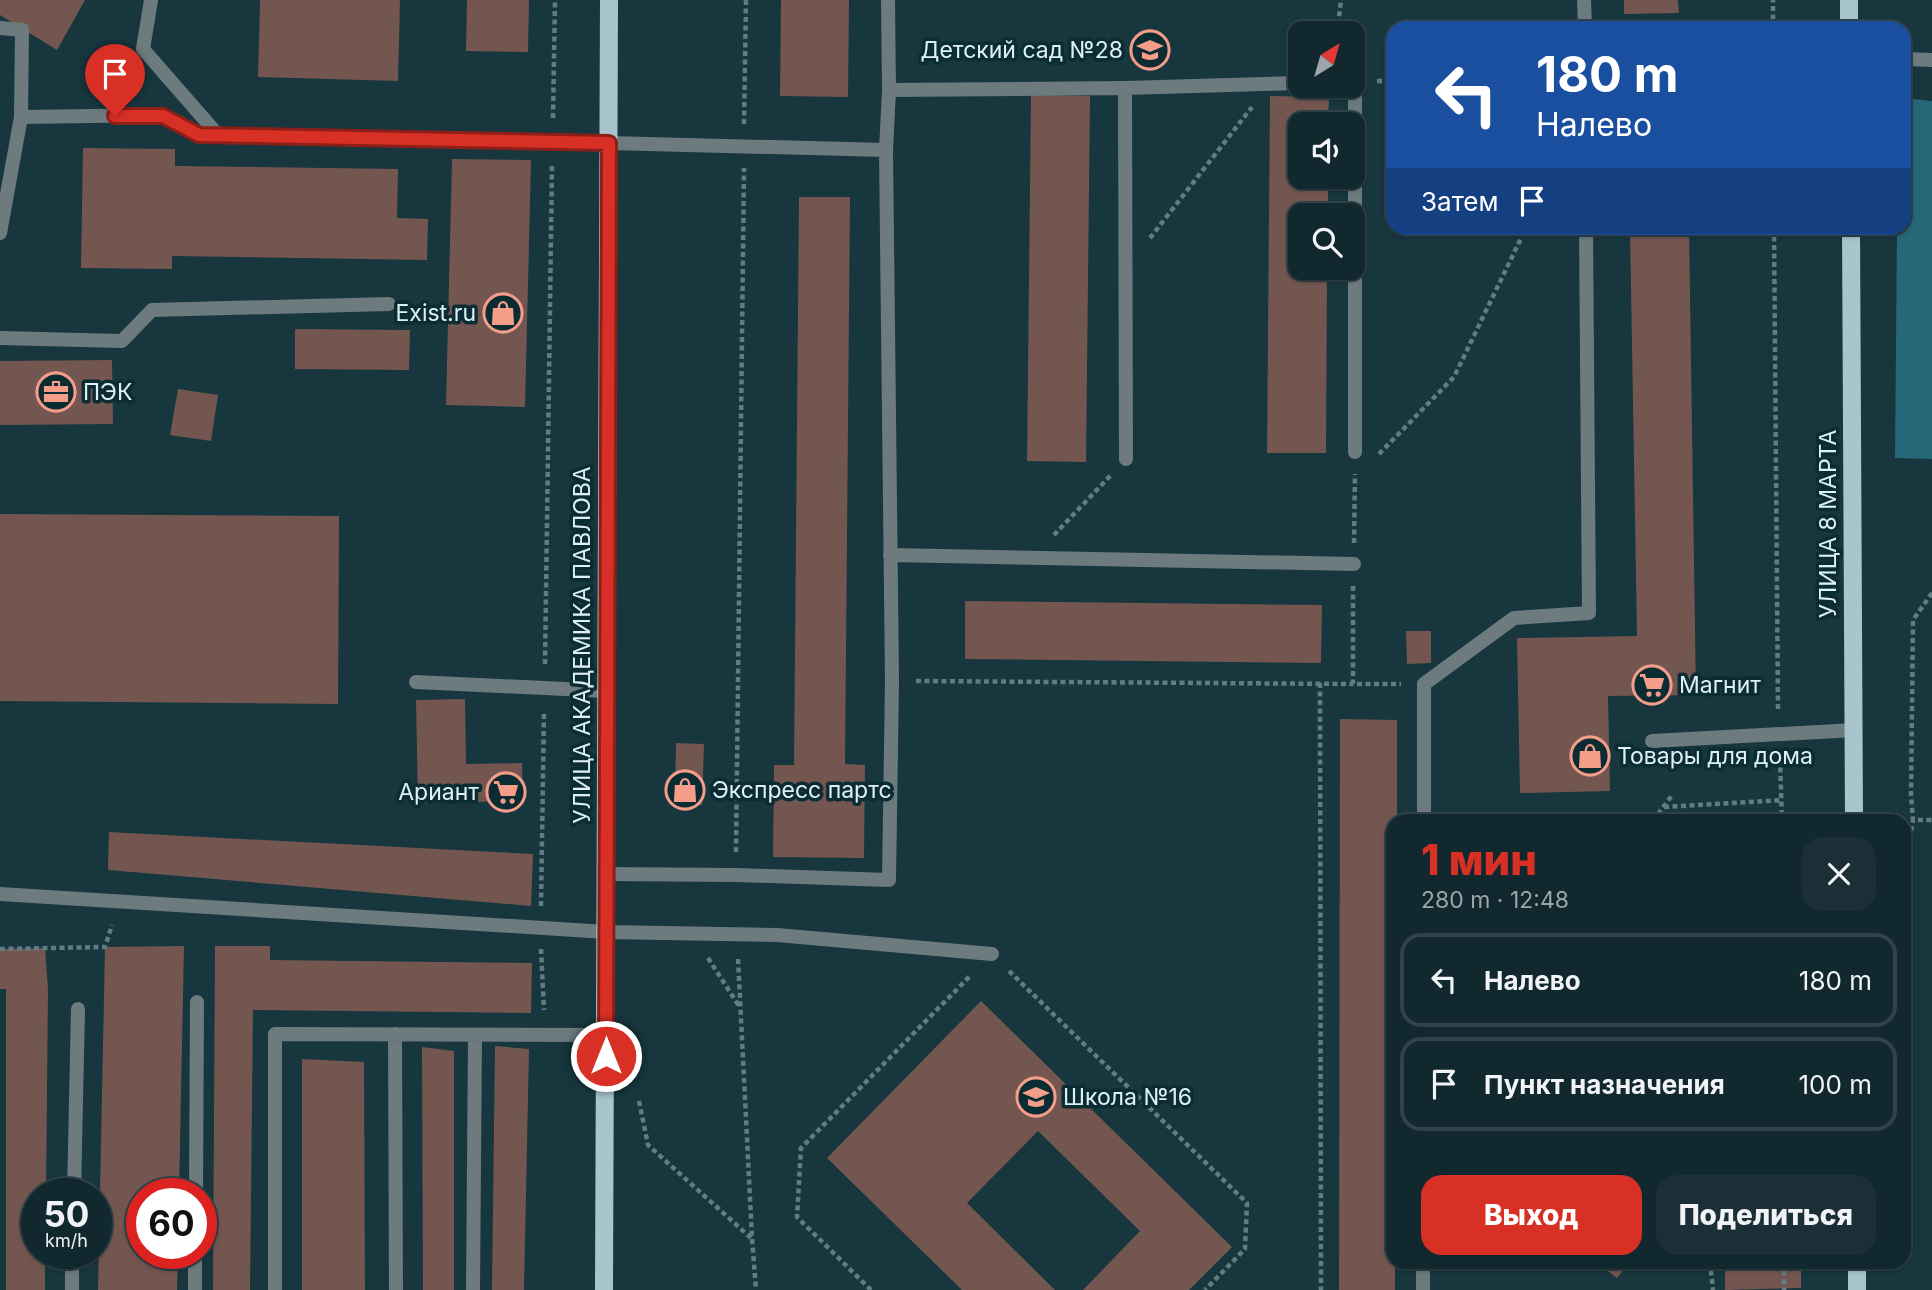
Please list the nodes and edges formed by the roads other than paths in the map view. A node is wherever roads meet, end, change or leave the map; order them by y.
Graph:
1 (151, 0) edge
2 (609, 0) edge
3 (888, 0) edge
4 (1584, 0) edge
5 (1849, 0) edge
6 (1585, 21) edge
7 (1849, 21) edge
8 (0, 28) edge
9 (1911, 59) edge
10 (1932, 60) edge
11 (1288, 83) edge
12 (1125, 89) junction
13 (889, 90) junction
14 (1355, 98) edge
15 (21, 117) junction
16 (218, 135) junction
17 (609, 143) junction
18 (886, 150) junction
19 (0, 233) edge
20 (1586, 235) edge
21 (1850, 235) edge
22 (389, 303) dead end
23 (0, 338) edge
24 (1355, 452) road end
25 (1126, 459) road end
26 (890, 555) junction
27 (1354, 564) road end
28 (416, 682) dead end
29 (607, 691) junction
30 (1855, 730) junction
31 (1652, 741) dead end
32 (1424, 814) edge
33 (1854, 814) edge
34 (606, 874) junction
35 (0, 894) edge
36 (606, 932) junction
37 (992, 954) road end
38 (197, 1002) dead end
39 (78, 1009) dead end
40 (395, 1034) junction
41 (475, 1034) junction
42 (606, 1035) junction
43 (74, 1178) edge
44 (196, 1178) edge
45 (72, 1269) edge
46 (195, 1269) edge
47 (1423, 1269) edge
48 (1857, 1269) edge
49 (72, 1290) edge
50 (195, 1290) edge
51 (275, 1290) edge
52 (396, 1290) edge
53 (473, 1290) edge
54 (604, 1290) edge
55 (1423, 1290) edge
56 (1857, 1290) edge

1 - 16 lane
2 - 17 main road, УЛИЦА АКАДЕМИКА ПАВЛОВА
3 - 13 lane
4 - 6 lane
5 - 7 main road
8 - 15 lane
9 - 10 lane
11 - 12 lane
12 - 13 lane
12 - 25 lane
13 - 18 lane
14 - 24 lane
15 - 16 lane
15 - 19 lane
16 - 17 lane
17 - 18 lane
17 - 29 main road, УЛИЦА АКАДЕМИКА ПАВЛОВА
18 - 26 lane
20 - 32 lane
21 - 30 main road, УЛИЦА 8 МАРТА
22 - 23 lane
26 - 27 lane
26 - 34 lane
28 - 29 lane
29 - 34 main road, УЛИЦА АКАДЕМИКА ПАВЛОВА
30 - 31 lane
30 - 33 main road, УЛИЦА 8 МАРТА
34 - 36 main road, УЛИЦА АКАДЕМИКА ПАВЛОВА
35 - 36 lane
36 - 37 lane
36 - 42 main road, УЛИЦА АКАДЕМИКА ПАВЛОВА
38 - 44 lane
39 - 43 lane
40 - 41 lane
40 - 51 lane
40 - 52 lane
41 - 42 lane
41 - 53 lane
42 - 54 main road, УЛИЦА АКАДЕМИКА ПАВЛОВА
45 - 49 lane
46 - 50 lane
47 - 55 lane
48 - 56 main road

